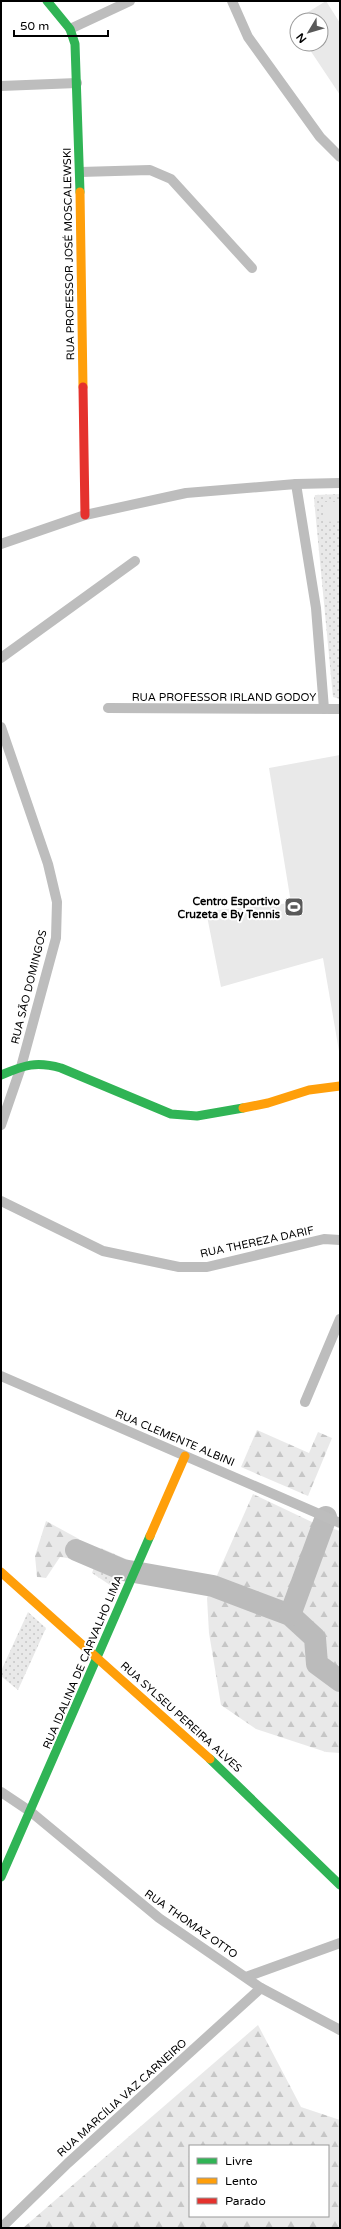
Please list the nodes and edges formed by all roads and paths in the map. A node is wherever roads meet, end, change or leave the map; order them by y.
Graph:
1 (47, 1) edge
2 (130, 1) edge
3 (232, 1) edge
4 (70, 29) junction
5 (78, 83) junction
6 (1, 86) edge
7 (340, 157) edge
8 (80, 172) junction
9 (252, 268) dead end
10 (340, 483) edge
11 (296, 484) junction
12 (85, 515) junction
13 (1, 544) edge
14 (135, 561) dead end
15 (1, 658) edge
16 (108, 708) dead end
17 (324, 709) junction
18 (340, 710) edge
19 (1, 727) edge
20 (21, 1068) junction
21 (1, 1075) edge
22 (340, 1086) edge
23 (3, 1110) edge
24 (1, 1125) edge
25 (1, 1201) edge
26 (340, 1240) edge
27 (340, 1318) edge
28 (1, 1376) edge
29 (305, 1402) dead end
30 (185, 1456) junction
31 (340, 1523) edge
32 (1, 1572) edge
33 (98, 1657) junction
34 (1, 1792) edge
35 (31, 1812) junction
36 (1, 1878) edge
37 (340, 1885) edge
38 (340, 1943) edge
39 (246, 1977) junction
40 (261, 1988) junction
41 (340, 2030) edge
42 (1, 2228) edge

1 - 4 street, RUA PROFESSOR JOSÉ MOSCALEWSKI
2 - 4 street
3 - 7 street
4 - 5 street, RUA PROFESSOR JOSÉ MOSCALEWSKI
5 - 6 street
5 - 8 street, RUA PROFESSOR JOSÉ MOSCALEWSKI
8 - 9 street
8 - 12 street, RUA PROFESSOR JOSÉ MOSCALEWSKI
10 - 11 street
11 - 12 street
11 - 17 street
12 - 13 street
14 - 15 street
16 - 17 street, RUA PROFESSOR IRLAND GODOY
17 - 18 street, RUA PROFESSOR IRLAND GODOY
19 - 20 street, RUA SÃO DOMINGOS
20 - 21 street
20 - 22 street
20 - 23 street, RUA SÃO DOMINGOS
23 - 24 street, RUA SÃO DOMINGOS
25 - 26 street, RUA THEREZA DARIF
27 - 29 street
28 - 30 street, RUA CLEMENTE ALBINI
30 - 31 street, RUA CLEMENTE ALBINI
30 - 33 street, RUA IDALINA DE CARVALHO LIMA
32 - 33 street, RUA SYLSEU PEREIRA ALVES
33 - 35 street, RUA IDALINA DE CARVALHO LIMA
33 - 37 street, RUA SYLSEU PEREIRA ALVES
34 - 35 street, RUA THOMAZ OTTO
35 - 36 street, RUA IDALINA DE CARVALHO LIMA
35 - 39 street, RUA THOMAZ OTTO
38 - 39 street
39 - 40 street, RUA THOMAZ OTTO
40 - 41 street, RUA THOMAZ OTTO
40 - 42 street, RUA MARCÍLIA VAZ CARNEIRO

